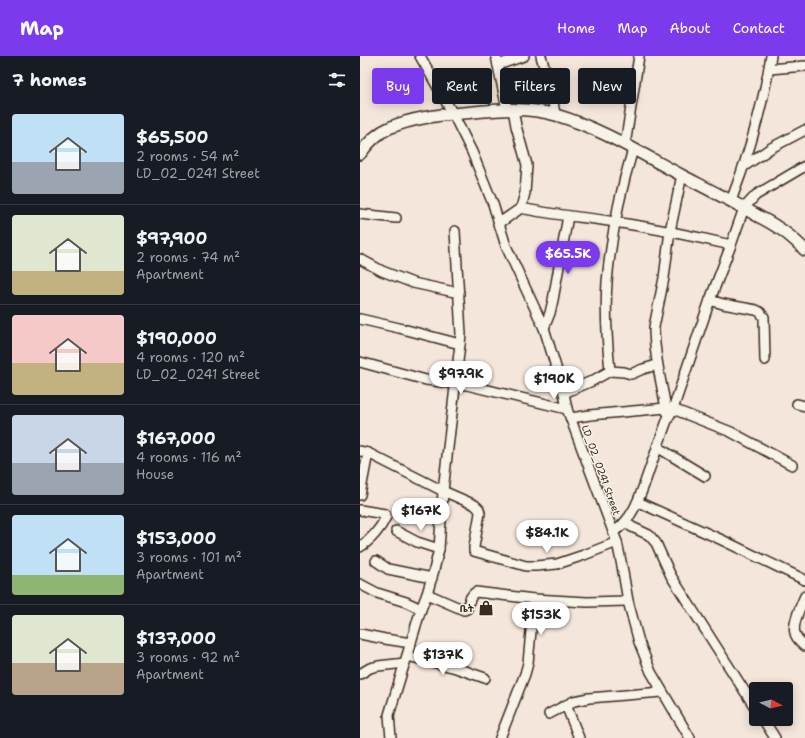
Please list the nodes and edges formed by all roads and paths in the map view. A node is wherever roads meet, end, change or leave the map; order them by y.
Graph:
1 (420, 56) edge
2 (524, 56) edge
3 (541, 56) edge
4 (639, 56) edge
5 (771, 56) edge
6 (497, 60) edge
7 (805, 66) edge
8 (769, 69) junction
9 (510, 109) junction
10 (453, 114) junction
11 (555, 115) junction
12 (805, 130) edge
13 (629, 147) junction
14 (360, 154) edge
15 (805, 166) edge
16 (743, 168) junction
17 (682, 175) junction
18 (731, 201) junction
19 (521, 208) junction
20 (744, 208) junction
21 (360, 214) edge
22 (568, 216) junction
23 (396, 218) dead end
24 (615, 222) junction
25 (498, 224) junction
26 (455, 231) dead end
27 (670, 231) junction
28 (731, 245) junction
29 (804, 248) edge
30 (360, 259) edge
31 (459, 293) junction
32 (710, 300) junction
33 (360, 319) edge
34 (544, 328) junction
35 (460, 344) junction
36 (765, 360) dead end
37 (360, 362) edge
38 (658, 365) junction
39 (610, 371) junction
40 (455, 384) junction
41 (564, 393) junction
42 (670, 408) junction
43 (567, 409) junction
44 (571, 418) junction
45 (658, 447) junction
46 (364, 452) edge
47 (792, 465) dead end
48 (705, 476) dead end
49 (443, 491) junction
50 (360, 495) edge
51 (638, 502) junction
52 (360, 510) edge
53 (625, 522) junction
54 (396, 531) dead end
55 (613, 532) junction
56 (617, 542) junction
57 (360, 547) edge
58 (439, 549) junction
59 (376, 561) dead end
60 (432, 578) junction
61 (805, 580) edge
62 (360, 584) edge
63 (427, 594) junction
64 (805, 596) edge
65 (534, 599) junction
66 (628, 601) junction
67 (422, 609) junction
68 (360, 634) edge
69 (411, 643) junction
70 (805, 646) edge
71 (406, 659) junction
72 (360, 674) edge
73 (485, 678) dead end
74 (662, 692) junction
75 (749, 698) edge
76 (566, 705) junction
77 (549, 714) dead end
78 (767, 726) edge
79 (391, 738) edge
80 (500, 738) edge
81 (579, 738) edge
82 (690, 738) edge
83 (775, 738) edge

1 - 10 street, LD_02_0241 Street
2 - 6 street
3 - 11 street
4 - 13 street
5 - 8 street
6 - 9 street
7 - 8 street
8 - 16 street
9 - 10 main road
9 - 11 main road
9 - 19 street
10 - 14 main road
10 - 25 street, LD_02_0241 Street
11 - 13 main road
12 - 16 street
13 - 17 main road
13 - 24 street
15 - 20 street
16 - 18 street
17 - 18 main road
17 - 27 street
18 - 20 main road
19 - 22 street
19 - 25 street
20 - 28 street
20 - 29 main road
21 - 23 street
22 - 24 street
22 - 34 street
24 - 27 street
24 - 39 street
25 - 34 street, LD_02_0241 Street
26 - 31 street
27 - 28 street
27 - 38 street
28 - 32 street
30 - 31 street
31 - 35 street
32 - 36 street
32 - 42 street
33 - 35 street
34 - 41 street, LD_02_0241 Street
35 - 40 street
37 - 40 street
38 - 39 street
38 - 42 street
39 - 41 street
40 - 43 street
40 - 49 street
41 - 43 street, LD_02_0241 Street
42 - 44 street
42 - 45 street
42 - 47 street
43 - 44 street, LD_02_0241 Street
44 - 55 street, LD_02_0241 Street
45 - 48 street
45 - 51 street
46 - 49 street
46 - 50 street
49 - 56 street
49 - 58 street
51 - 53 street
51 - 61 street
52 - 57 street
53 - 55 street
53 - 75 street
54 - 58 street
55 - 56 street, LD_02_0241 Street
56 - 66 street, LD_02_0241 Street
58 - 60 street
59 - 60 street
60 - 63 street
62 - 67 street
63 - 65 street
63 - 67 street
64 - 70 street
65 - 66 street
65 - 80 street
66 - 74 street, LD_02_0241 Street
67 - 69 street
68 - 69 street
69 - 71 street
71 - 72 street
71 - 73 street
71 - 79 street
74 - 76 street
74 - 82 street, LD_02_0241 Street
76 - 77 street
76 - 81 street
78 - 83 street

